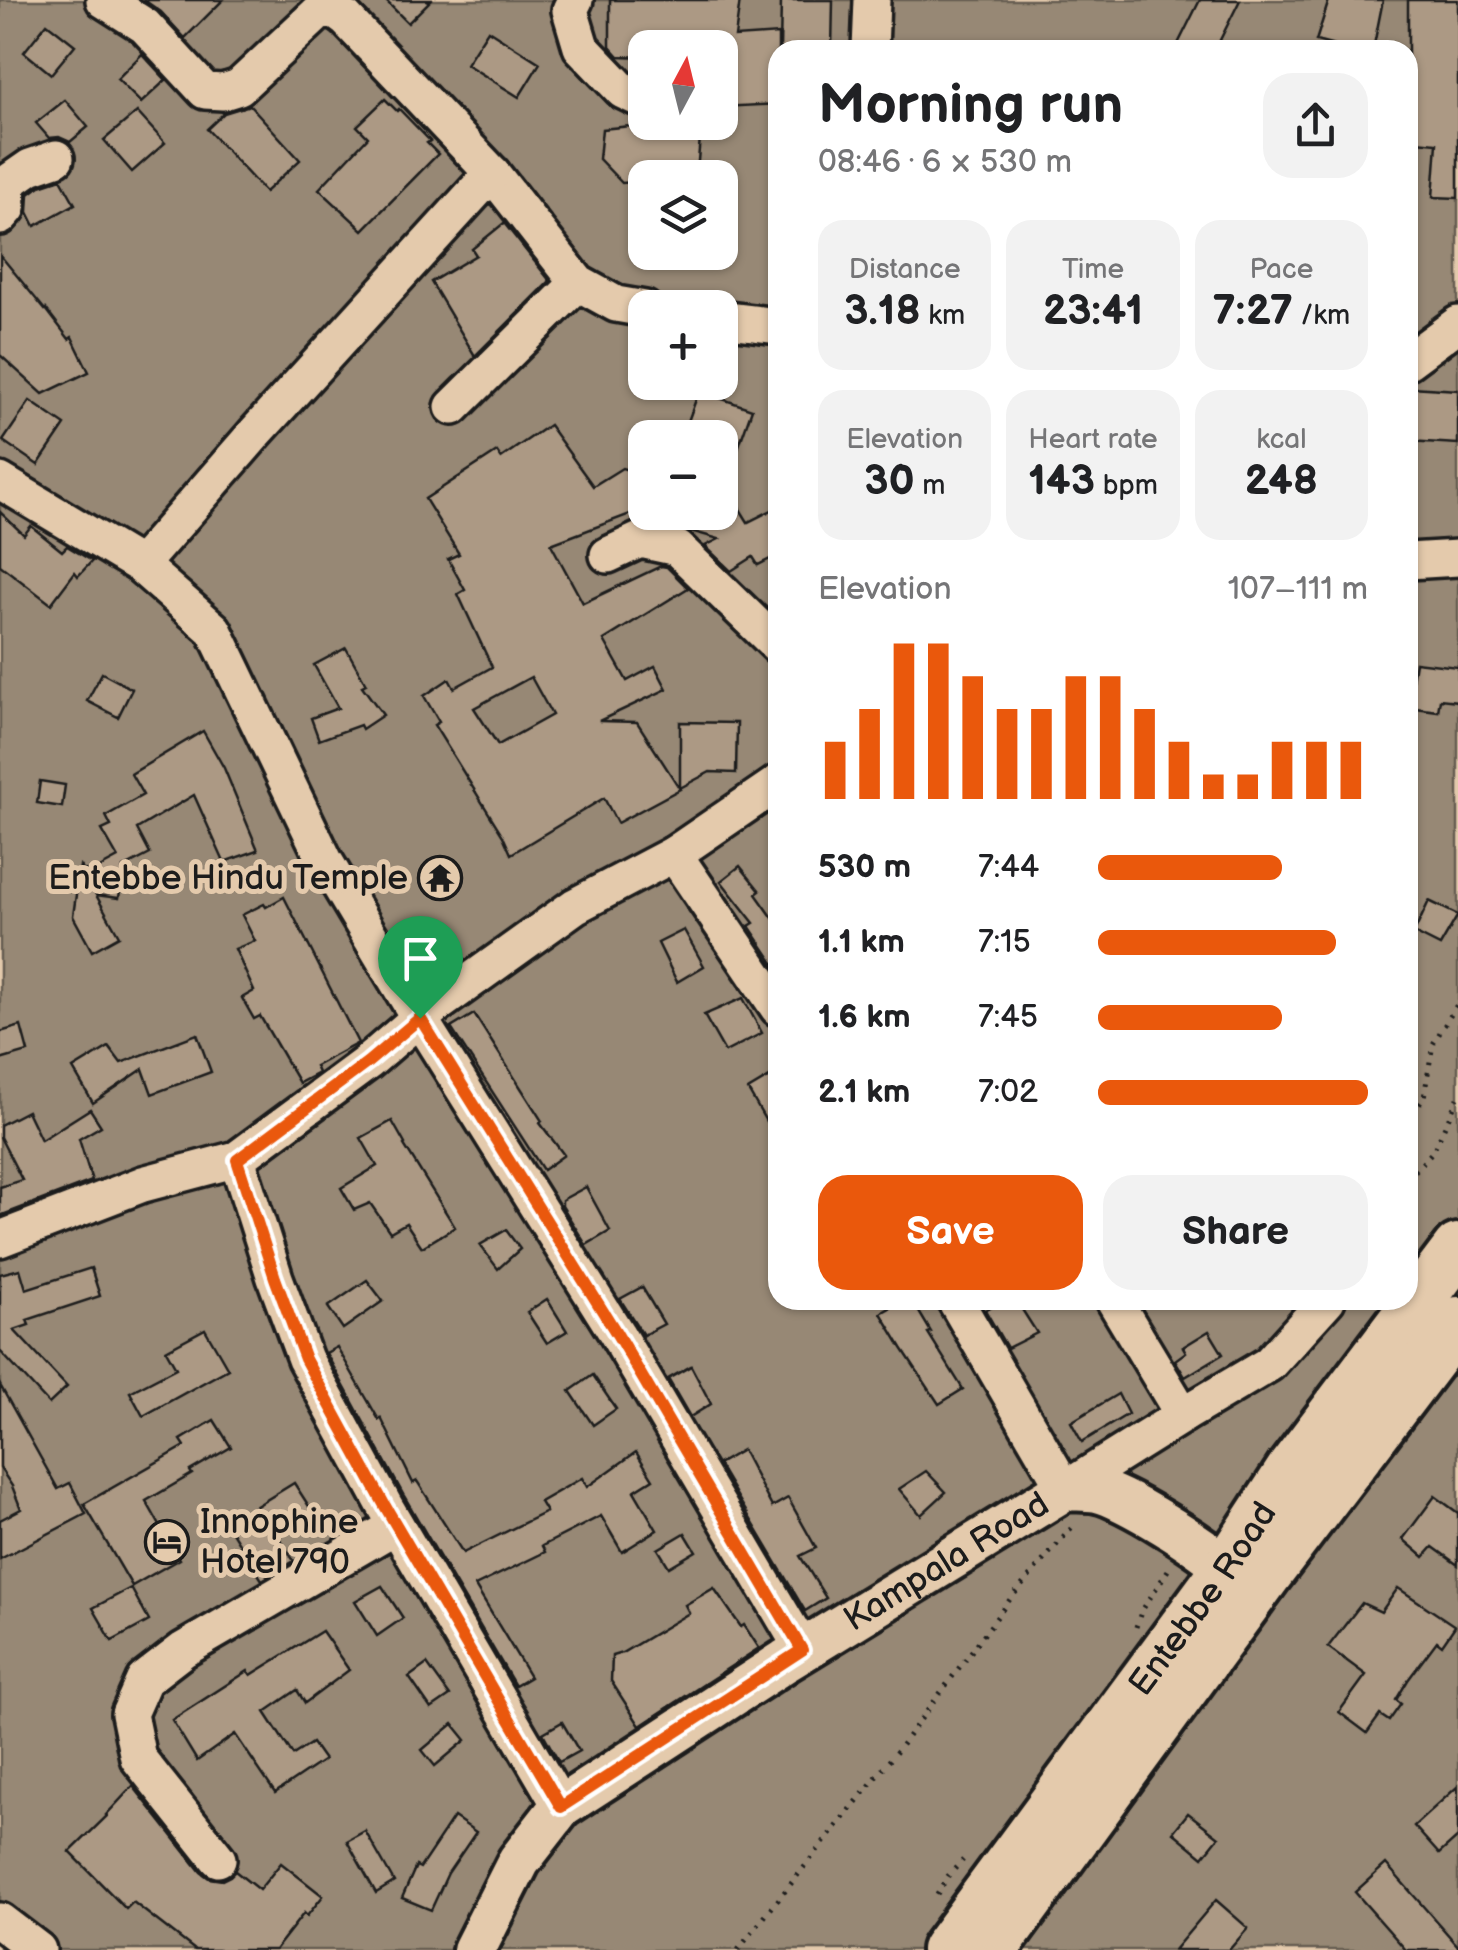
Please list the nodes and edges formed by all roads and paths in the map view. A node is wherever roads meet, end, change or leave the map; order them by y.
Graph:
1 (104, 0) edge
2 (575, 0) edge
3 (872, 0) edge
4 (870, 40) edge
5 (628, 93) edge
6 (56, 158) dead end
7 (492, 173) junction
8 (0, 218) edge
9 (578, 283) junction
10 (628, 306) edge
11 (738, 322) edge
12 (1458, 324) edge
13 (768, 325) edge
14 (1418, 354) edge
15 (453, 407) dead end
16 (0, 481) edge
17 (608, 555) dead end
18 (1458, 558) edge
19 (1418, 560) edge
20 (140, 565) junction
21 (768, 636) edge
22 (768, 790) edge
23 (674, 854) junction
24 (768, 993) edge
25 (1458, 1003) edge
26 (420, 1018) junction
27 (1458, 1098) edge
28 (1418, 1106) edge
29 (237, 1160) junction
30 (1418, 1168) edge
31 (0, 1239) edge
32 (1458, 1249) edge
33 (1418, 1302) edge
34 (962, 1310) edge
35 (1120, 1310) edge
36 (1318, 1310) edge
37 (1412, 1310) edge
38 (1458, 1322) edge
39 (1184, 1414) junction
40 (1083, 1490) junction
41 (396, 1526) junction
42 (1228, 1569) junction
43 (802, 1650) junction
44 (561, 1807) junction
45 (218, 1859) dead end
46 (0, 1921) edge
47 (38, 1950) edge
48 (474, 1950) edge
49 (738, 1950) edge
50 (946, 1950) edge
51 (992, 1950) edge

1 - 7 street
2 - 5 street
3 - 4 street
6 - 8 street
7 - 9 street
7 - 20 street
9 - 10 street
9 - 15 street
11 - 13 street
12 - 14 street
16 - 20 street
17 - 21 street
18 - 19 street
20 - 26 street
22 - 23 street
23 - 24 street
23 - 26 street
25 - 28 path
26 - 29 street
26 - 43 street
27 - 30 path
29 - 31 street
29 - 41 street
32 - 33 highway, Entebbe Road
34 - 40 street
35 - 39 street
36 - 39 street
37 - 42 highway, Entebbe Road
38 - 51 highway, Entebbe Road
39 - 40 street
40 - 42 main road
40 - 43 main road, Kampala Road
40 - 49 path
41 - 44 street
41 - 45 street
42 - 50 highway, Entebbe Road
43 - 44 main road, Kampala Road
44 - 48 main road, Kampala Road
46 - 47 street

